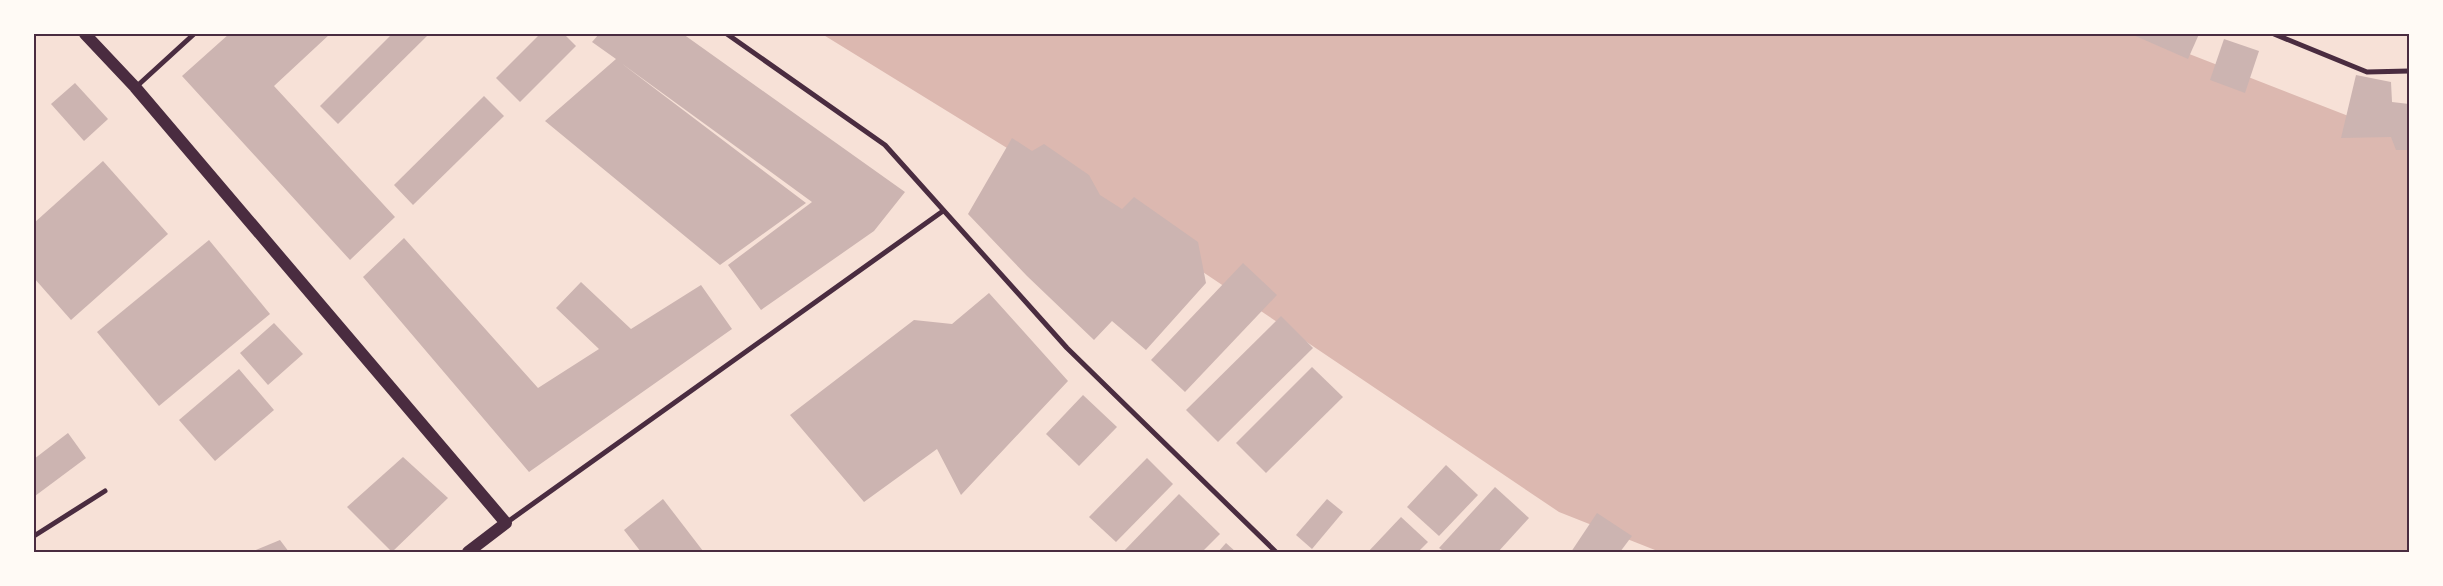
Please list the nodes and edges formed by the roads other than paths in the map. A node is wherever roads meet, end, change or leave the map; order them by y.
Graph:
1 (84, 34) edge
2 (194, 34) edge
3 (727, 34) edge
4 (2274, 34) edge
5 (2409, 71) edge
6 (136, 87) junction
7 (943, 211) junction
8 (105, 491) dead end
9 (506, 523) junction
10 (34, 536) edge
11 (468, 552) edge
12 (1276, 552) edge

1 - 6 main road
2 - 6 street
3 - 7 street
4 - 5 street
6 - 9 main road
7 - 9 street
7 - 12 street
8 - 10 street
9 - 11 main road

